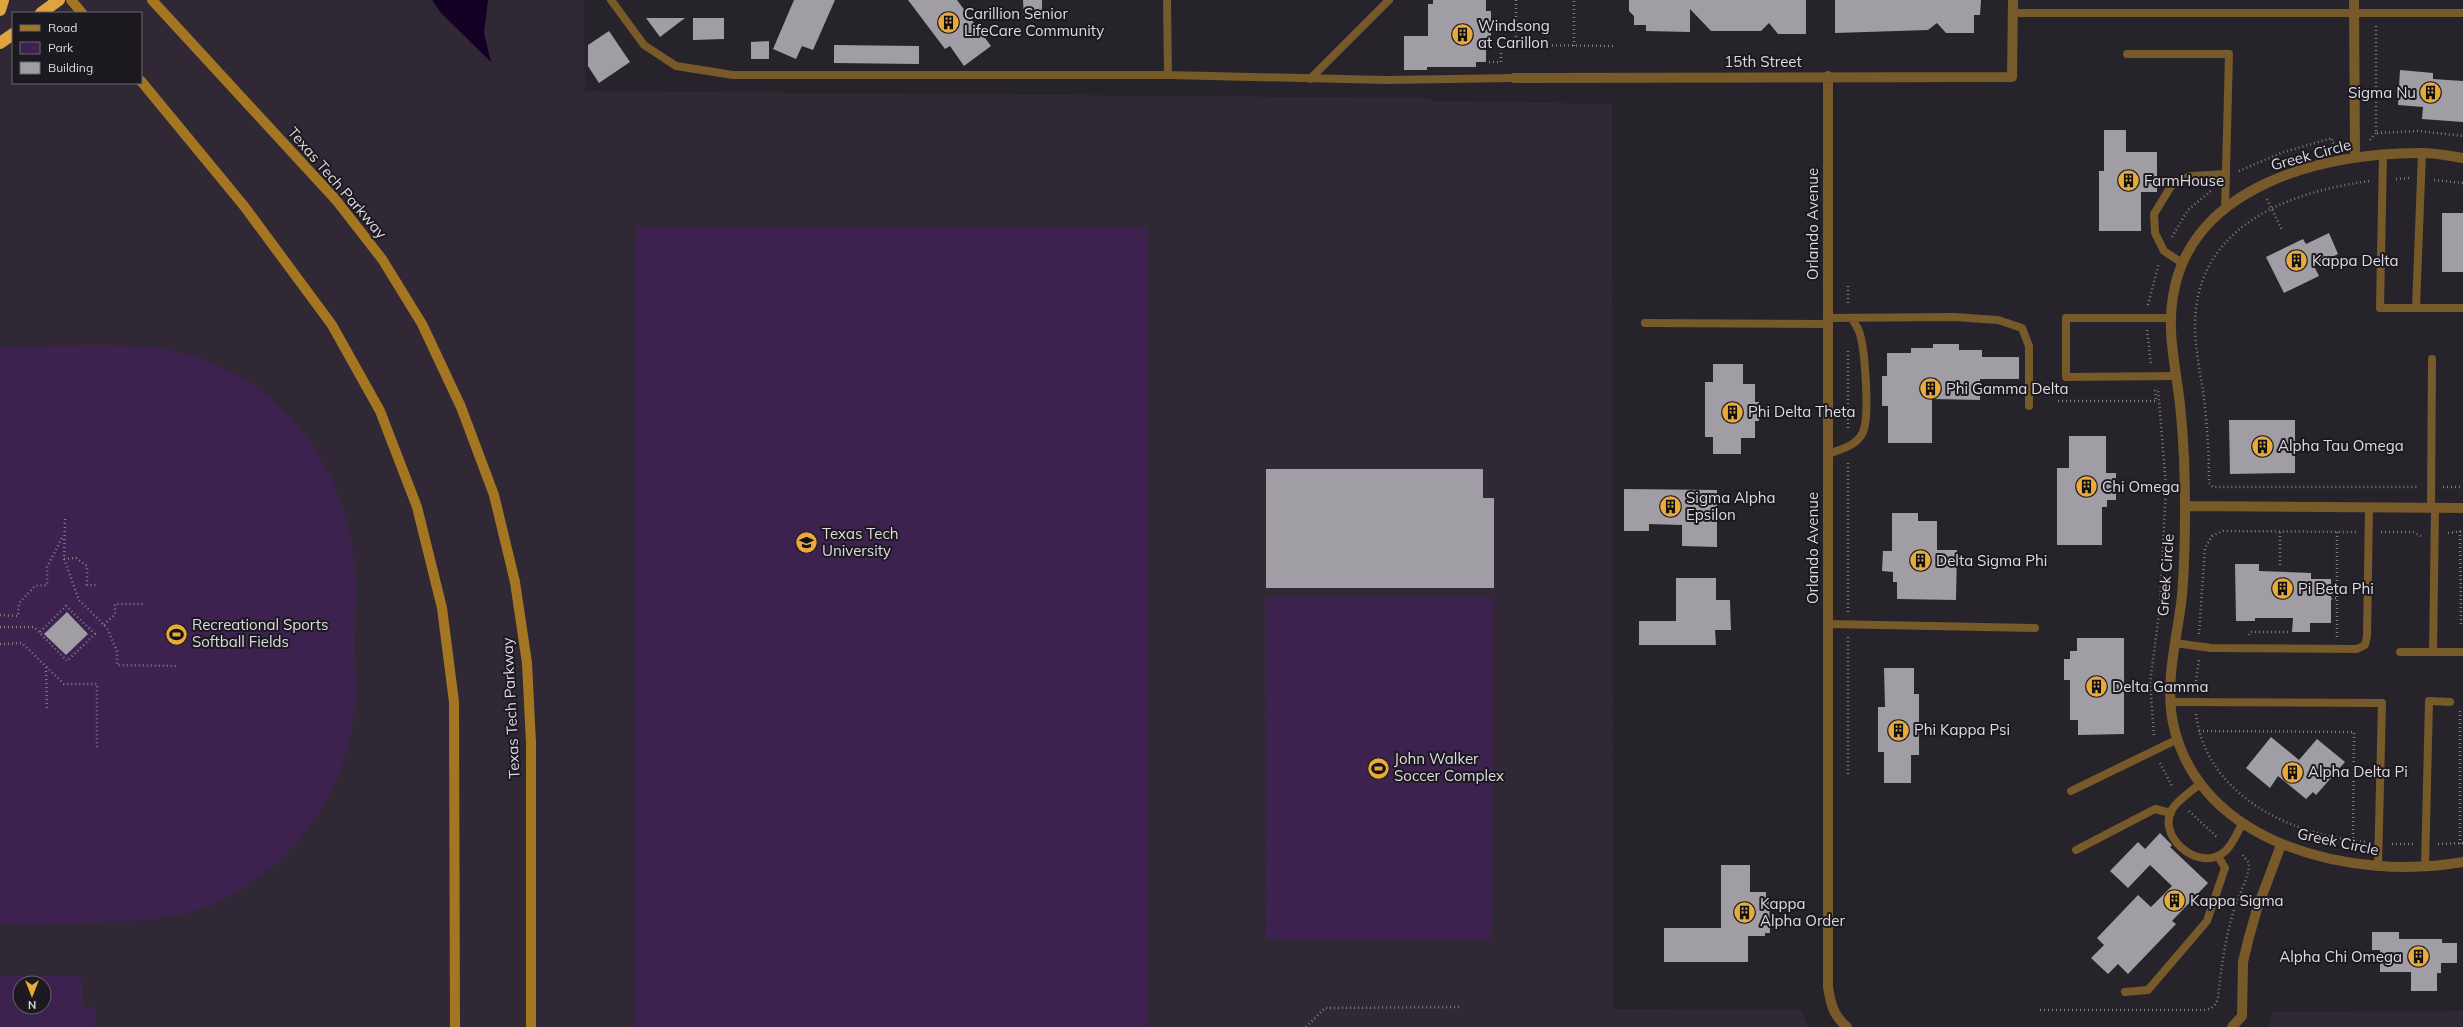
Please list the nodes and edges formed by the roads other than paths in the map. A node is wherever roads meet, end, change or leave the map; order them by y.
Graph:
1 (3, 0) edge
2 (59, 0) edge
3 (71, 0) edge
4 (152, 0) edge
5 (611, 0) edge
6 (1167, 0) edge
7 (1389, 0) edge
8 (2013, 0) edge
9 (2354, 0) edge
10 (0, 10) edge
11 (42, 12) edge
12 (81, 12) edge
13 (2463, 13) edge
14 (2013, 14) junction
15 (2354, 14) junction
16 (12, 35) edge
17 (0, 43) edge
18 (2127, 54) dead end
19 (1168, 75) junction
20 (1828, 76) junction
21 (1514, 78) joint
22 (1310, 79) junction
23 (142, 82) edge
24 (2422, 153) junction
25 (2383, 155) junction
26 (2355, 157) junction
27 (2463, 158) edge
28 (2226, 174) junction
29 (2225, 209) junction
30 (2182, 263) junction
31 (2416, 308) junction
32 (2463, 308) edge
33 (1850, 318) junction
34 (2171, 318) junction
35 (1828, 321) junction
36 (1645, 323) dead end
37 (2432, 359) dead end
38 (2176, 376) junction
39 (2029, 406) dead end
40 (1828, 454) junction
41 (2185, 506) junction
42 (2369, 508) junction
43 (2433, 508) junction
44 (2463, 508) edge
45 (1828, 624) junction
46 (2035, 628) dead end
47 (2175, 643) junction
48 (2400, 652) dead end
49 (2433, 652) junction
50 (2463, 652) edge
51 (2171, 702) junction
52 (2450, 702) dead end
53 (2178, 740) junction
54 (2201, 783) junction
55 (2071, 791) dead end
56 (2171, 813) junction
57 (2243, 823) junction
58 (2281, 845) junction
59 (2076, 850) dead end
60 (2218, 856) junction
61 (2463, 862) edge
62 (2378, 867) junction
63 (2425, 867) junction
64 (2125, 992) dead end
65 (455, 1027) edge
66 (531, 1027) edge
67 (1848, 1027) edge
68 (2232, 1027) edge

1 - 10 highway
2 - 11 highway
3 - 12 main road
4 - 66 main road, Texas Tech Parkway
5 - 19 lane
6 - 19 lane
7 - 22 lane
8 - 14 street
9 - 15 street
13 - 15 lane
14 - 15 lane
14 - 20 street, 15th Street
15 - 26 street
16 - 17 highway
18 - 28 lane
19 - 22 lane
20 - 21 street, 15th Street
20 - 35 street, Orlando Avenue
21 - 22 lane
23 - 65 main road
24 - 25 street, Greek Circle
24 - 27 street, Greek Circle
24 - 31 lane
25 - 26 street, Greek Circle
25 - 31 lane
26 - 29 street, Greek Circle
28 - 29 lane
28 - 30 lane
29 - 30 street, Greek Circle
30 - 34 street, Greek Circle
31 - 32 lane
33 - 35 lane
33 - 39 lane
33 - 40 lane
34 - 38 street, Greek Circle
34 - 38 lane
35 - 36 lane
35 - 40 street, Orlando Avenue
37 - 43 lane
38 - 41 street, Greek Circle
40 - 45 street, Orlando Avenue
41 - 42 street
41 - 47 street, Greek Circle
42 - 43 street
42 - 47 lane
43 - 44 street
43 - 49 lane
45 - 46 lane
45 - 67 street, Orlando Avenue
47 - 51 street, Greek Circle
48 - 49 lane
49 - 50 lane
51 - 53 street, Greek Circle
51 - 62 lane
52 - 63 lane
53 - 54 street, Greek Circle
53 - 55 lane
54 - 56 lane
54 - 57 street, Greek Circle
56 - 59 lane
56 - 60 lane
57 - 58 street, Greek Circle
57 - 60 lane
58 - 62 street, Greek Circle
58 - 68 street
60 - 64 lane
61 - 63 street, Greek Circle
62 - 63 street, Greek Circle

